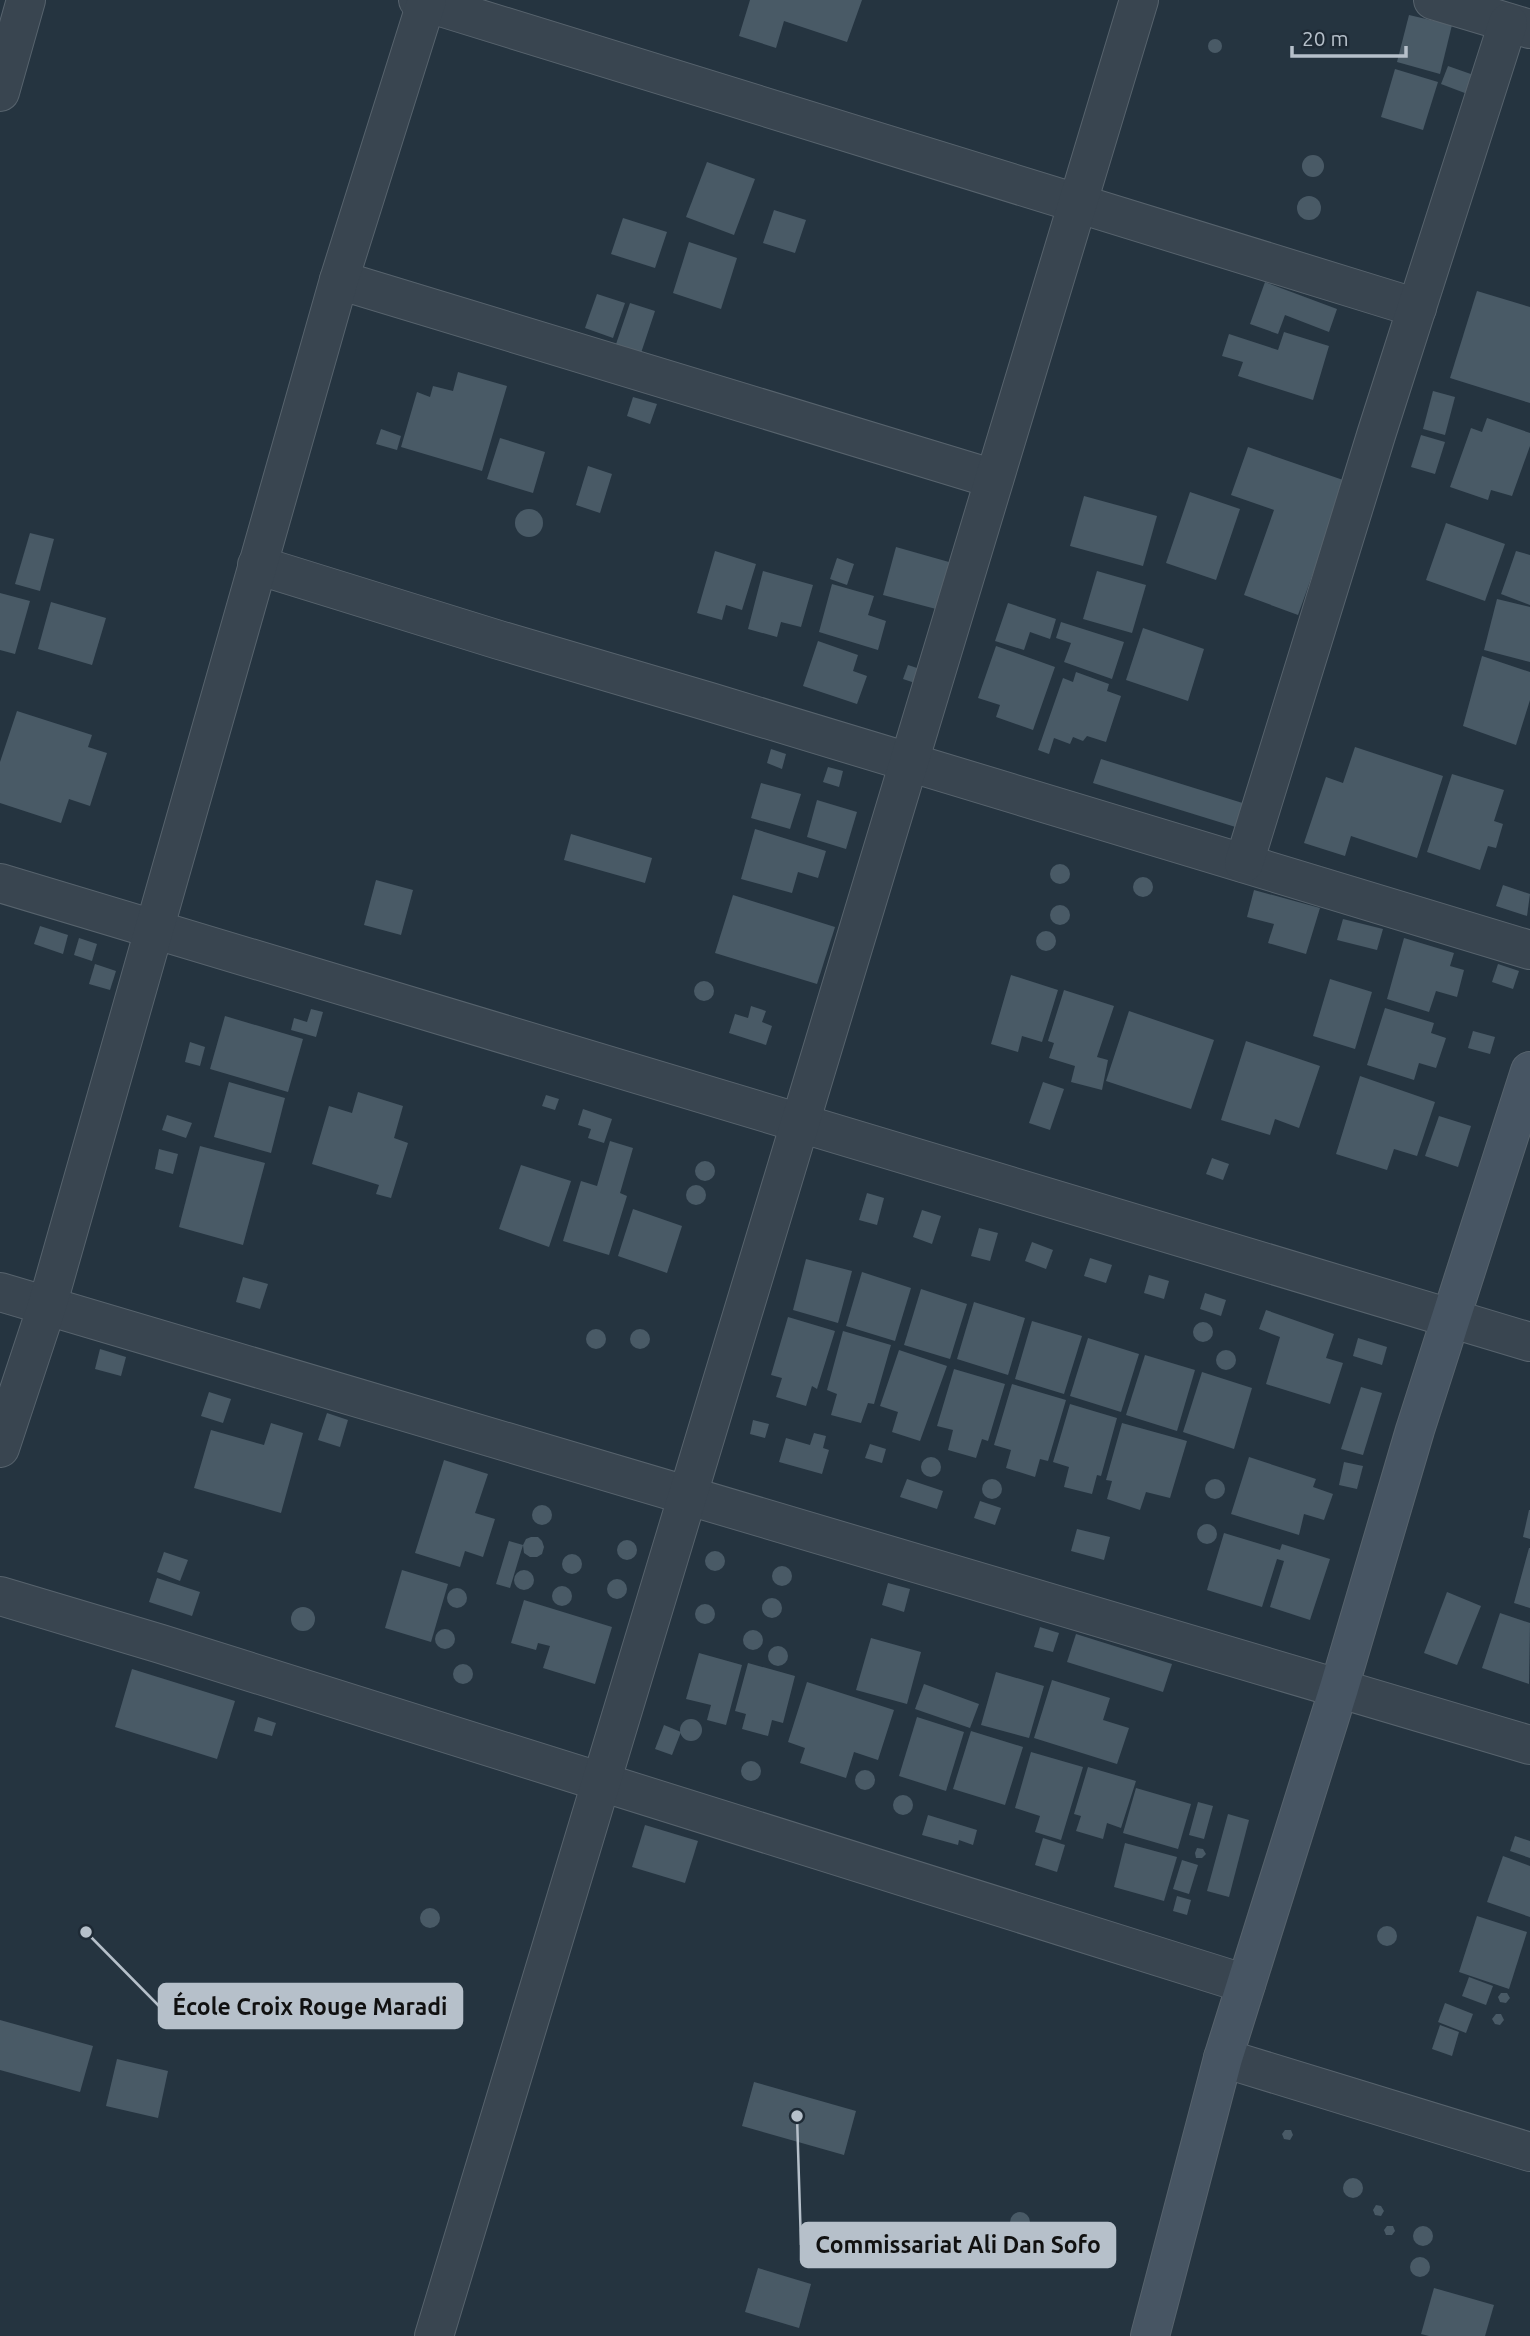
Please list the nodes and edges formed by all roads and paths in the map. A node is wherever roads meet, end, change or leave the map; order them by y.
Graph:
1 (26, 0) edge
2 (1139, 0) edge
3 (1433, 0) edge
4 (424, 1) edge
5 (1519, 26) edge
6 (0, 92) edge
7 (1078, 204) junction
8 (339, 279) junction
9 (1417, 308) junction
10 (994, 480) junction
11 (257, 565) junction
12 (909, 762) junction
13 (1244, 863) junction
14 (0, 883) edge
15 (156, 930) junction
16 (1530, 950) edge
17 (1530, 1071) edge
18 (800, 1123) junction
19 (0, 1292) edge
20 (47, 1306) junction
21 (1451, 1319) junction
22 (1530, 1342) edge
23 (0, 1448) edge
24 (688, 1495) junction
25 (0, 1596) edge
26 (1339, 1688) junction
27 (1530, 1745) edge
28 (601, 1782) junction
29 (1246, 1984) junction
30 (1223, 2058) junction
31 (1530, 2152) edge
32 (434, 2336) edge
33 (1150, 2336) edge

1 - 6 street
2 - 7 street
3 - 5 street
4 - 7 street
4 - 8 street
5 - 9 street
7 - 9 street
7 - 10 street
8 - 10 street
8 - 11 street
9 - 13 street
10 - 12 street
11 - 12 street
11 - 15 street
12 - 13 street
12 - 18 street
13 - 16 street
14 - 15 street
15 - 18 street
15 - 20 street
17 - 21 street
18 - 21 street
18 - 24 street
19 - 20 street
20 - 23 street
20 - 24 street
21 - 22 street
21 - 26 street
24 - 26 street
24 - 28 street
25 - 28 street
26 - 27 street
26 - 29 street
28 - 29 street
28 - 32 street
29 - 30 street
30 - 31 street
30 - 33 street

